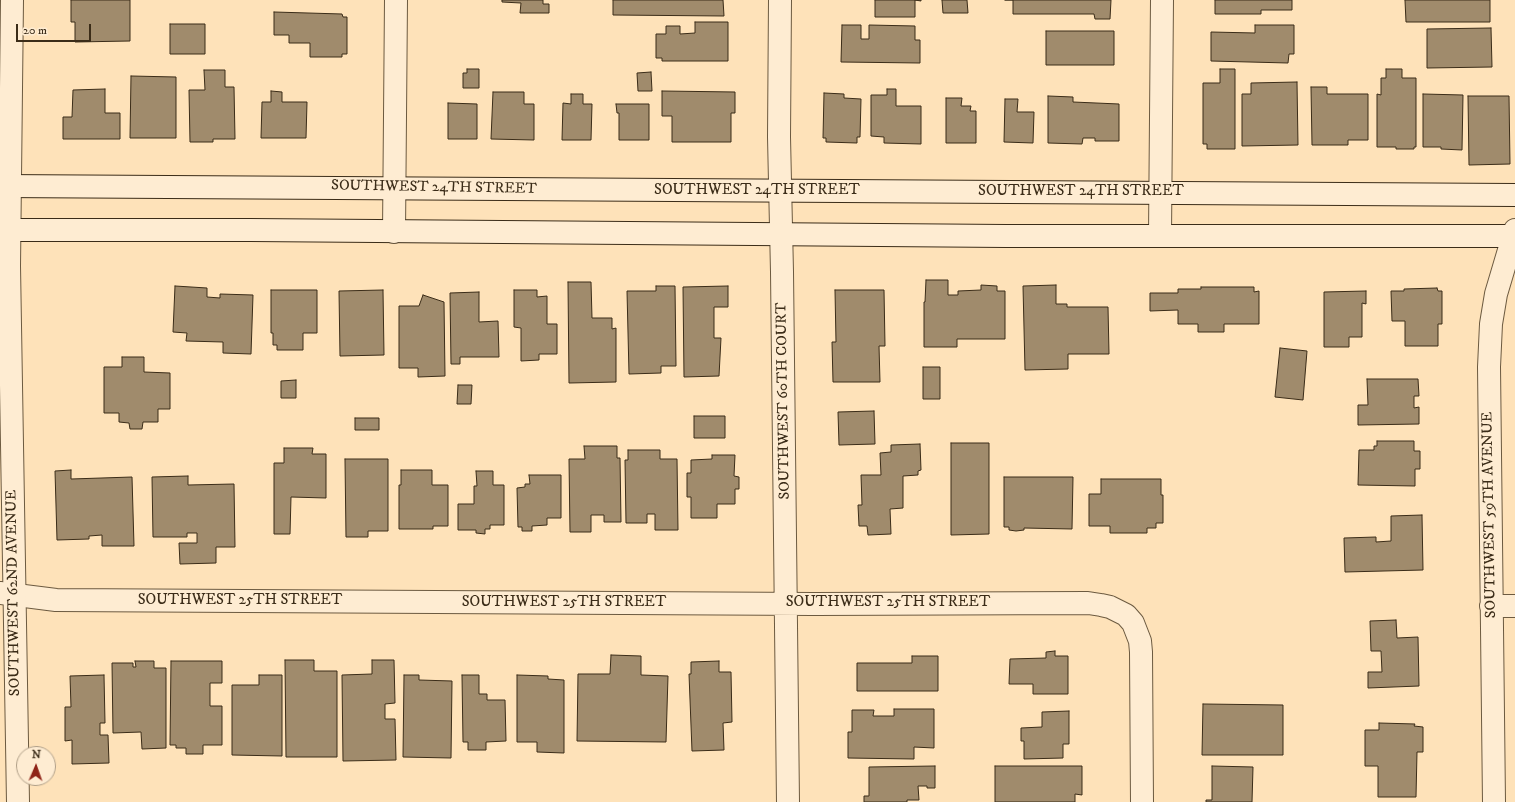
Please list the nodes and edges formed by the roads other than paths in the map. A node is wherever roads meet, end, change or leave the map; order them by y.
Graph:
1 (12, 0) edge
2 (396, 0) edge
3 (780, 0) edge
4 (1162, 0) edge
5 (5, 186) edge
6 (395, 187) junction
7 (780, 191) junction
8 (1161, 192) junction
9 (1515, 195) edge
10 (5, 230) edge
11 (394, 232) junction
12 (781, 234) junction
13 (1514, 234) edge
14 (1160, 235) junction
15 (7, 594) edge
16 (786, 603) junction
17 (1491, 606) junction
18 (1515, 606) edge
19 (18, 802) edge
20 (788, 802) edge
21 (1142, 802) edge
22 (1494, 802) edge

1 - 5 street, SOUTHWEST 62ND AVENUE
2 - 6 street
3 - 7 street, SOUTHWEST 60TH COURT
4 - 8 street
5 - 6 street, SOUTHWEST 24TH STREET
5 - 10 street, SOUTHWEST 62ND AVENUE
6 - 7 street, SOUTHWEST 24TH STREET
6 - 11 street
7 - 8 street, SOUTHWEST 24TH STREET
7 - 12 street, SOUTHWEST 60TH COURT
8 - 9 street, SOUTHWEST 24TH STREET
8 - 14 street
10 - 11 street
10 - 15 street, SOUTHWEST 62ND AVENUE
11 - 12 street
12 - 14 street
12 - 16 street, SOUTHWEST 60TH COURT
13 - 14 street
13 - 17 street, SOUTHWEST 59TH AVENUE
15 - 16 street, SOUTHWEST 25TH STREET
15 - 19 street, SOUTHWEST 62ND AVENUE
16 - 20 street, SOUTHWEST 60TH COURT
16 - 21 street, SOUTHWEST 25TH STREET
17 - 18 street
17 - 22 street, SOUTHWEST 59TH AVENUE

